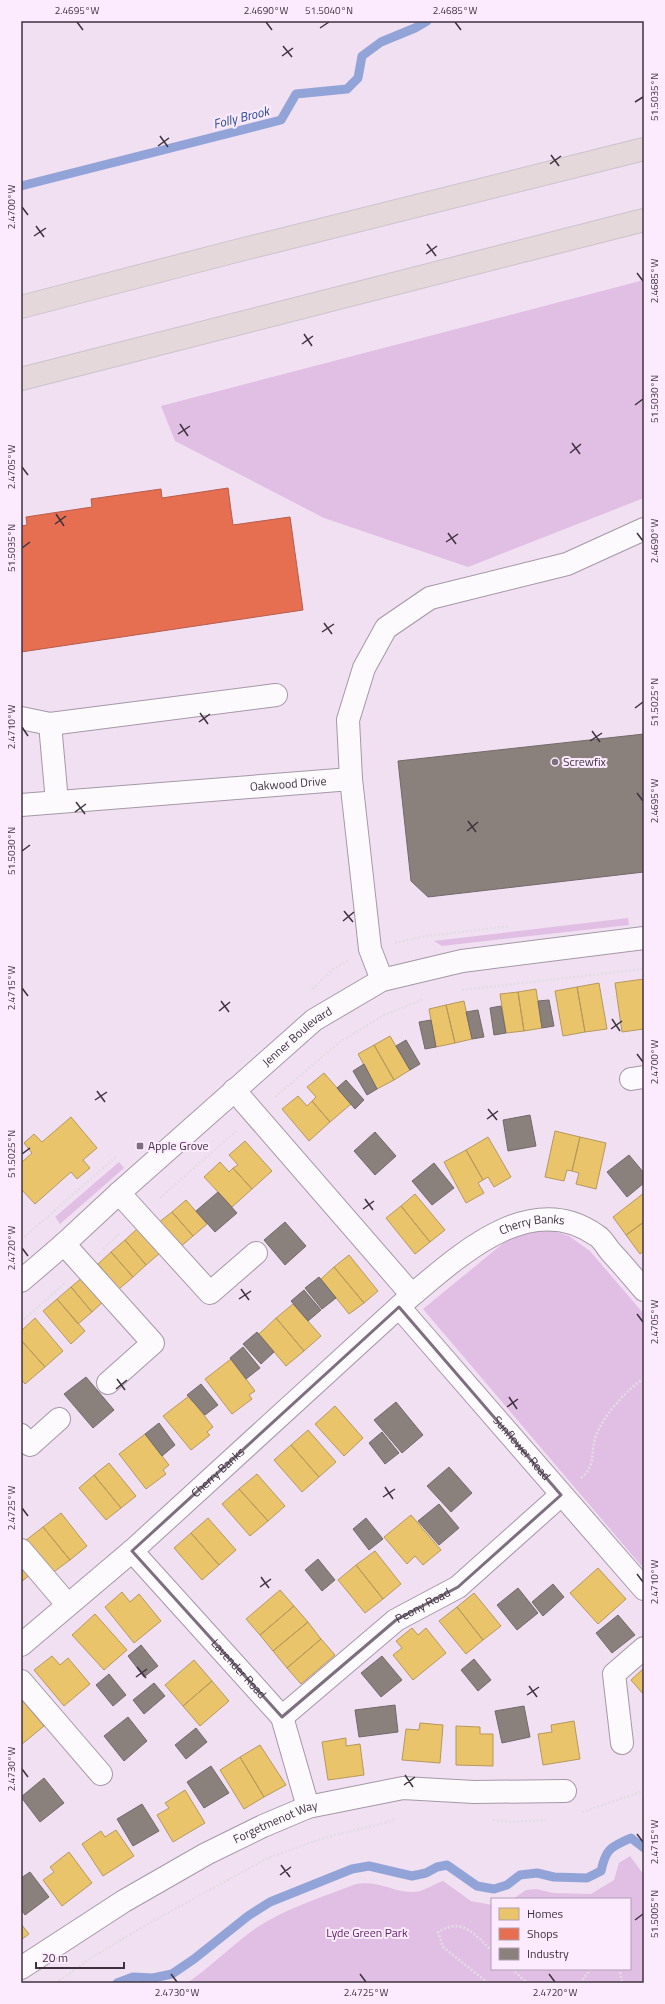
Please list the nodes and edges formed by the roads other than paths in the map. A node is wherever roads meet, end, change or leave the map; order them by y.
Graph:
1 (644, 149) edge
2 (644, 220) edge
3 (21, 307) edge
4 (21, 379) edge
5 (644, 529) edge
6 (276, 695) dead end
7 (21, 718) edge
8 (50, 724) junction
9 (351, 779) junction
10 (58, 802) junction
11 (21, 805) edge
12 (644, 938) edge
13 (382, 980) junction
14 (234, 1090) junction
15 (119, 1193) junction
16 (64, 1244) junction
17 (256, 1253) dead end
18 (21, 1281) edge
19 (642, 1285) edge
20 (406, 1301) junction
21 (108, 1383) dead end
22 (59, 1419) dead end
23 (21, 1435) edge
24 (561, 1494) junction
25 (21, 1550) edge
26 (132, 1551) junction
27 (644, 1589) edge
28 (68, 1604) junction
29 (21, 1645) edge
30 (644, 1648) edge
31 (21, 1681) edge
32 (282, 1716) junction
33 (622, 1743) dead end
34 (101, 1774) dead end
35 (565, 1791) dead end
36 (308, 1807) junction
37 (21, 1968) edge

1 - 3 highway
2 - 4 highway
5 - 9 street
6 - 8 street
7 - 8 street
8 - 10 street
9 - 10 street, Oakwood Drive
9 - 13 street
10 - 11 street, Oakwood Drive
12 - 13 street, Jenner Boulevard
13 - 14 street, Jenner Boulevard
14 - 15 street, Jenner Boulevard
14 - 20 street
15 - 16 street, Jenner Boulevard
15 - 17 street
16 - 18 street, Jenner Boulevard
16 - 21 street
19 - 20 street, Cherry Banks
20 - 24 street, Sunflower Road
20 - 26 street, Cherry Banks
22 - 23 street
24 - 27 street, Sunflower Road
24 - 32 street, Peony Road
25 - 28 street
26 - 28 street, Cherry Banks
26 - 32 street, Lavender Road
28 - 29 street, Cherry Banks
30 - 33 street
31 - 34 street
32 - 36 street, Lavender Road
35 - 36 street, Forgetmenot Way
36 - 37 street, Forgetmenot Way

